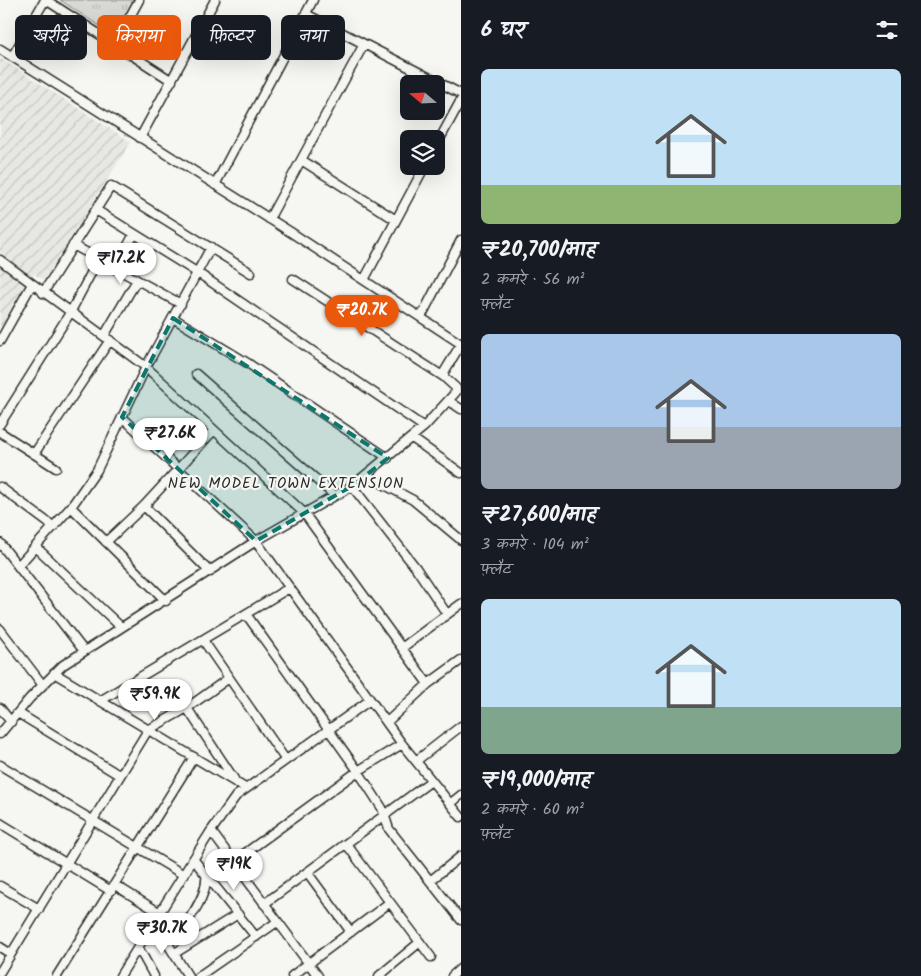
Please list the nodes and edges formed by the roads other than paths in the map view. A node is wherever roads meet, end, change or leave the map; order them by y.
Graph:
1 (46, 0) edge
2 (140, 0) edge
3 (215, 0) edge
4 (312, 0) edge
5 (306, 14) junction
6 (131, 15) edge
7 (97, 33) edge
8 (364, 44) junction
9 (0, 49) edge
10 (12, 57) junction
11 (140, 60) edge
12 (172, 81) junction
13 (461, 94) edge
14 (461, 100) edge
15 (445, 130) edge
16 (140, 138) junction
17 (303, 161) junction
18 (420, 175) edge
19 (215, 185) junction
20 (96, 210) junction
21 (270, 219) junction
22 (396, 220) junction
23 (134, 234) junction
24 (461, 240) edge
25 (74, 245) junction
26 (211, 247) junction
27 (0, 260) edge
28 (98, 260) junction
29 (115, 269) junction
30 (251, 272) dead end
31 (198, 273) junction
32 (293, 278) dead end
33 (137, 280) junction
34 (364, 280) junction
35 (32, 284) junction
36 (43, 293) junction
37 (181, 304) junction
38 (70, 313) junction
39 (421, 317) junction
40 (173, 318) junction
41 (107, 338) junction
42 (0, 341) edge
43 (461, 344) edge
44 (146, 367) junction
45 (196, 374) dead end
46 (444, 377) junction
47 (449, 401) junction
48 (461, 409) edge
49 (122, 417) junction
50 (0, 424) edge
51 (424, 427) junction
52 (214, 430) junction
53 (0, 432) edge
54 (412, 438) junction
55 (34, 454) junction
56 (388, 458) junction
57 (56, 468) dead end
58 (178, 468) junction
59 (461, 473) edge
60 (366, 475) junction
61 (352, 486) junction
62 (0, 487) edge
63 (334, 495) junction
64 (144, 506) junction
65 (71, 508) junction
66 (304, 514) junction
67 (54, 527) junction
68 (461, 540) edge
69 (106, 542) junction
70 (256, 542) junction
71 (0, 543) edge
72 (36, 548) junction
73 (18, 566) junction
74 (210, 572) junction
75 (289, 588) junction
76 (166, 601) junction
77 (461, 604) edge
78 (246, 614) junction
79 (447, 614) junction
80 (121, 627) junction
81 (0, 629) edge
82 (203, 640) junction
83 (403, 647) junction
84 (84, 651) junction
85 (461, 660) edge
86 (54, 673) junction
87 (229, 678) junction
88 (42, 684) junction
89 (428, 684) junction
90 (100, 700) junction
91 (370, 700) junction
92 (0, 708) edge
93 (187, 708) junction
94 (18, 713) junction
95 (11, 722) junction
96 (387, 722) junction
97 (461, 726) edge
98 (328, 728) junction
99 (148, 730) junction
100 (0, 734) edge
101 (402, 744) junction
102 (194, 757) junction
103 (285, 759) junction
104 (416, 761) junction
105 (0, 765) edge
106 (358, 771) junction
107 (120, 775) junction
108 (431, 781) junction
109 (236, 782) junction
110 (245, 788) junction
111 (461, 795) edge
112 (451, 803) junction
113 (384, 814) junction
114 (461, 816) edge
115 (92, 819) junction
116 (0, 824) edge
117 (211, 832) junction
118 (347, 845) junction
119 (138, 848) junction
120 (461, 856) edge
121 (194, 860) junction
122 (233, 862) junction
123 (65, 863) junction
124 (308, 872) junction
125 (206, 874) junction
126 (184, 876) junction
127 (430, 881) junction
128 (0, 886) edge
129 (113, 888) junction
130 (389, 903) junction
131 (264, 904) junction
132 (39, 909) junction
133 (160, 913) junction
134 (238, 914) junction
135 (461, 920) edge
136 (154, 922) junction
137 (277, 922) junction
138 (351, 932) junction
139 (256, 937) junction
140 (420, 942) junction
141 (168, 944) junction
142 (0, 947) edge
143 (138, 947) junction
144 (175, 953) junction
145 (11, 954) junction
146 (431, 957) dead end
147 (309, 964) junction
148 (461, 968) edge
149 (0, 972) edge
150 (58, 976) edge
151 (120, 976) edge
152 (154, 976) edge
153 (188, 976) edge
154 (199, 976) edge
155 (292, 976) edge
156 (318, 976) edge
157 (380, 976) edge
158 (452, 976) edge

1 - 7 street
1 - 10 street
2 - 6 street
3 - 12 street
4 - 5 street
5 - 8 street
5 - 19 street
8 - 13 street
8 - 17 street
9 - 10 street
10 - 16 street
11 - 12 street
12 - 16 street
14 - 15 street
16 - 19 street
17 - 21 street
17 - 22 street
18 - 22 street
19 - 21 street
20 - 23 street
20 - 25 street
20 - 26 street
21 - 34 street
22 - 34 street
23 - 29 street
23 - 31 street
24 - 39 street
25 - 28 street
25 - 36 street
26 - 30 street
26 - 31 street
27 - 35 street
28 - 29 street
28 - 38 street
29 - 33 street
31 - 37 street
31 - 51 street
32 - 46 street
33 - 37 street
33 - 41 street
34 - 39 street
35 - 36 street
35 - 42 street
36 - 38 street
37 - 40 street
38 - 41 street
38 - 50 street
39 - 43 street
40 - 44 street
40 - 56 street
41 - 44 street
41 - 55 street
43 - 46 street
44 - 49 street
44 - 52 street
45 - 63 street
46 - 47 street
47 - 48 street
47 - 51 street
49 - 58 street
49 - 65 street
51 - 54 street
52 - 58 street
52 - 66 street
53 - 55 street
54 - 56 street
54 - 59 street
55 - 57 street
56 - 60 street
58 - 64 street
58 - 70 street
60 - 61 street
60 - 68 street
61 - 63 street
61 - 79 street
62 - 67 street
63 - 66 street
64 - 69 street
64 - 74 street
65 - 67 street
65 - 69 street
66 - 70 street
66 - 83 street
67 - 72 street
69 - 76 street
70 - 74 street
70 - 75 street
71 - 73 street
72 - 73 street
72 - 80 street
73 - 84 street
74 - 76 street
75 - 78 street
75 - 91 street
76 - 80 street
77 - 79 street
78 - 82 street
78 - 98 street
79 - 83 street
80 - 84 street
81 - 88 street
82 - 87 street
82 - 90 street
83 - 89 street
84 - 86 street
85 - 89 street
86 - 88 street
86 - 90 street
87 - 93 street
87 - 103 street
88 - 94 street
89 - 96 street
90 - 99 street
91 - 96 street
91 - 98 street
92 - 95 street
93 - 99 street
93 - 109 street
94 - 95 street
94 - 107 street
95 - 100 street
96 - 101 street
97 - 104 street
98 - 103 street
98 - 106 street
99 - 102 street
99 - 107 street
101 - 104 street
101 - 106 street
102 - 109 street
102 - 119 street
103 - 110 street
104 - 108 street
105 - 115 street
106 - 113 street
106 - 122 street
107 - 115 street
108 - 112 street
108 - 113 street
109 - 110 street
110 - 117 street
111 - 112 street
112 - 114 street
113 - 118 street
113 - 127 street
115 - 119 street
115 - 123 street
116 - 123 street
117 - 121 street
117 - 122 street
118 - 124 street
118 - 130 street
119 - 126 street
119 - 129 street
120 - 127 street
121 - 125 street
121 - 126 street
122 - 131 street
123 - 129 street
123 - 132 street
124 - 131 street
124 - 138 street
125 - 134 street
125 - 141 street
126 - 133 street
127 - 135 street
128 - 132 street
129 - 133 street
129 - 150 street
130 - 138 street
130 - 140 street
131 - 137 street
132 - 145 street
133 - 136 street
134 - 139 street
134 - 144 street
136 - 141 street
136 - 143 street
137 - 139 street
137 - 147 street
138 - 147 street
139 - 154 street
140 - 146 street
140 - 157 street
141 - 144 street
142 - 145 street
143 - 151 street
143 - 152 street
144 - 153 street
145 - 149 street
147 - 155 street
147 - 156 street
148 - 158 street

